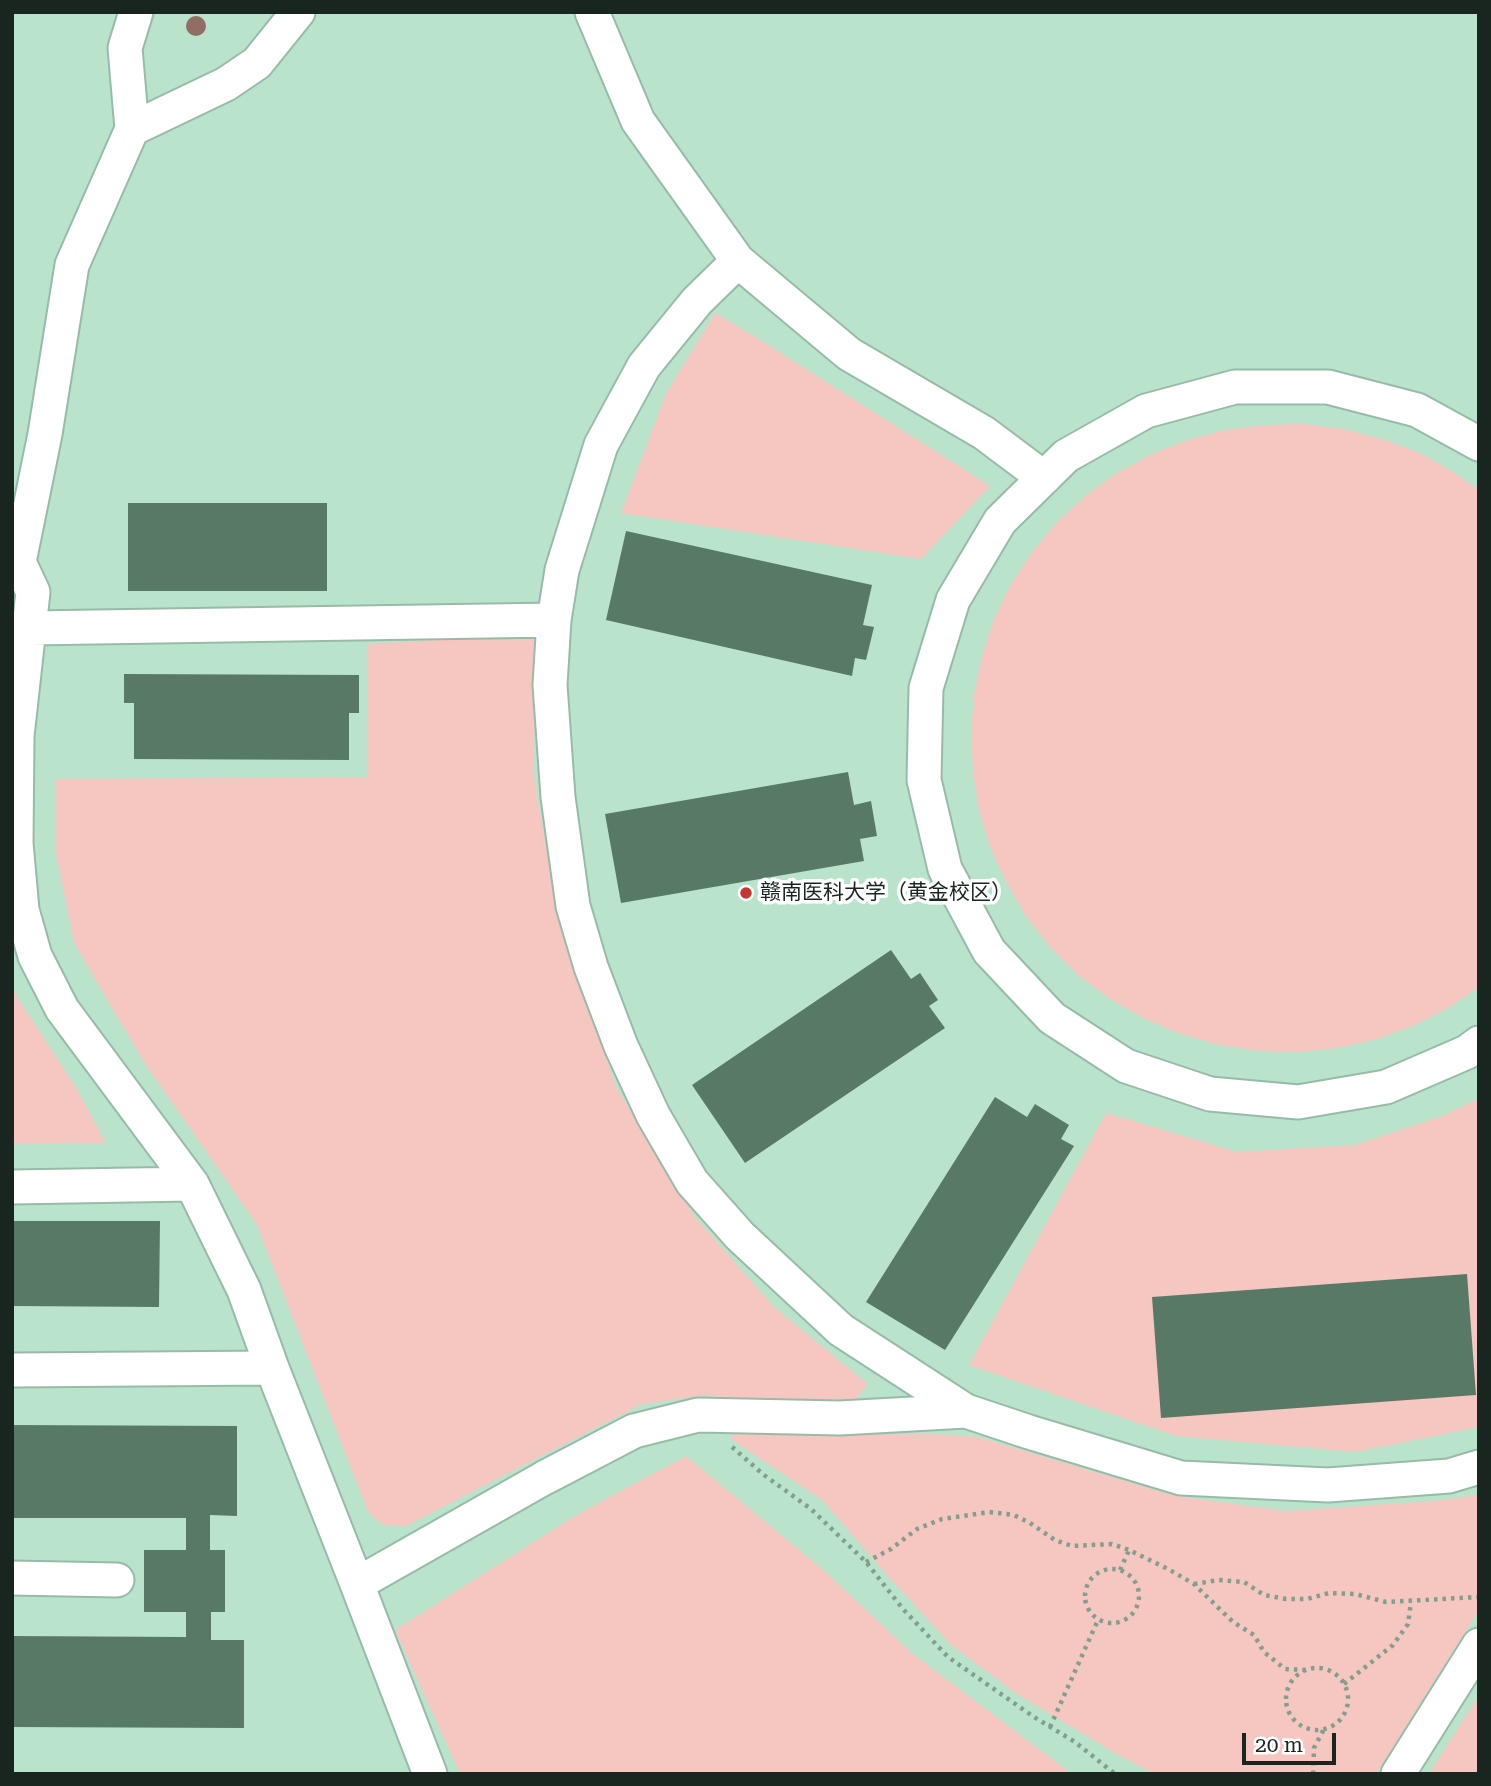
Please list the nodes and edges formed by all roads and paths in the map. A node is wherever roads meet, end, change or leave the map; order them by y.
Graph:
1 (136, 12) edge
2 (298, 12) edge
3 (592, 12) edge
4 (132, 129) junction
5 (738, 261) junction
6 (1479, 444) edge
7 (1044, 478) junction
8 (16, 560) edge
9 (554, 620) junction
10 (30, 628) junction
11 (1479, 1043) edge
12 (192, 1184) junction
13 (12, 1187) edge
14 (272, 1368) junction
15 (12, 1370) edge
16 (966, 1410) junction
17 (698, 1415) junction
18 (1479, 1467) edge
19 (1129, 1550) junction
20 (866, 1562) junction
21 (1120, 1570) junction
22 (12, 1578) edge
23 (117, 1580) dead end
24 (357, 1584) junction
25 (1194, 1584) junction
26 (1479, 1597) edge
27 (1411, 1602) junction
28 (1098, 1620) junction
29 (1479, 1645) edge
30 (1306, 1670) junction
31 (1344, 1684) junction
32 (1050, 1727) junction
33 (1324, 1729) junction
34 (430, 1774) edge
35 (1115, 1774) edge
36 (1313, 1774) edge
37 (1398, 1774) edge

1 - 4 street
2 - 4 street
3 - 5 street
4 - 8 street
5 - 7 street
5 - 9 street
6 - 7 street
7 - 11 street
8 - 10 street
9 - 10 street
9 - 16 street
10 - 12 street
12 - 13 street
12 - 14 street
14 - 15 street
14 - 24 street
16 - 17 street
16 - 18 street
17 - 20 path
17 - 24 street
19 - 20 path
19 - 21 path
19 - 25 path
20 - 32 path
21 - 28 path
21 - 28 path
22 - 23 street
24 - 34 street
25 - 27 path
25 - 30 path
26 - 27 path
27 - 31 path
28 - 32 path
29 - 37 street
30 - 31 path
30 - 33 path
31 - 33 path
32 - 35 path
33 - 36 path

